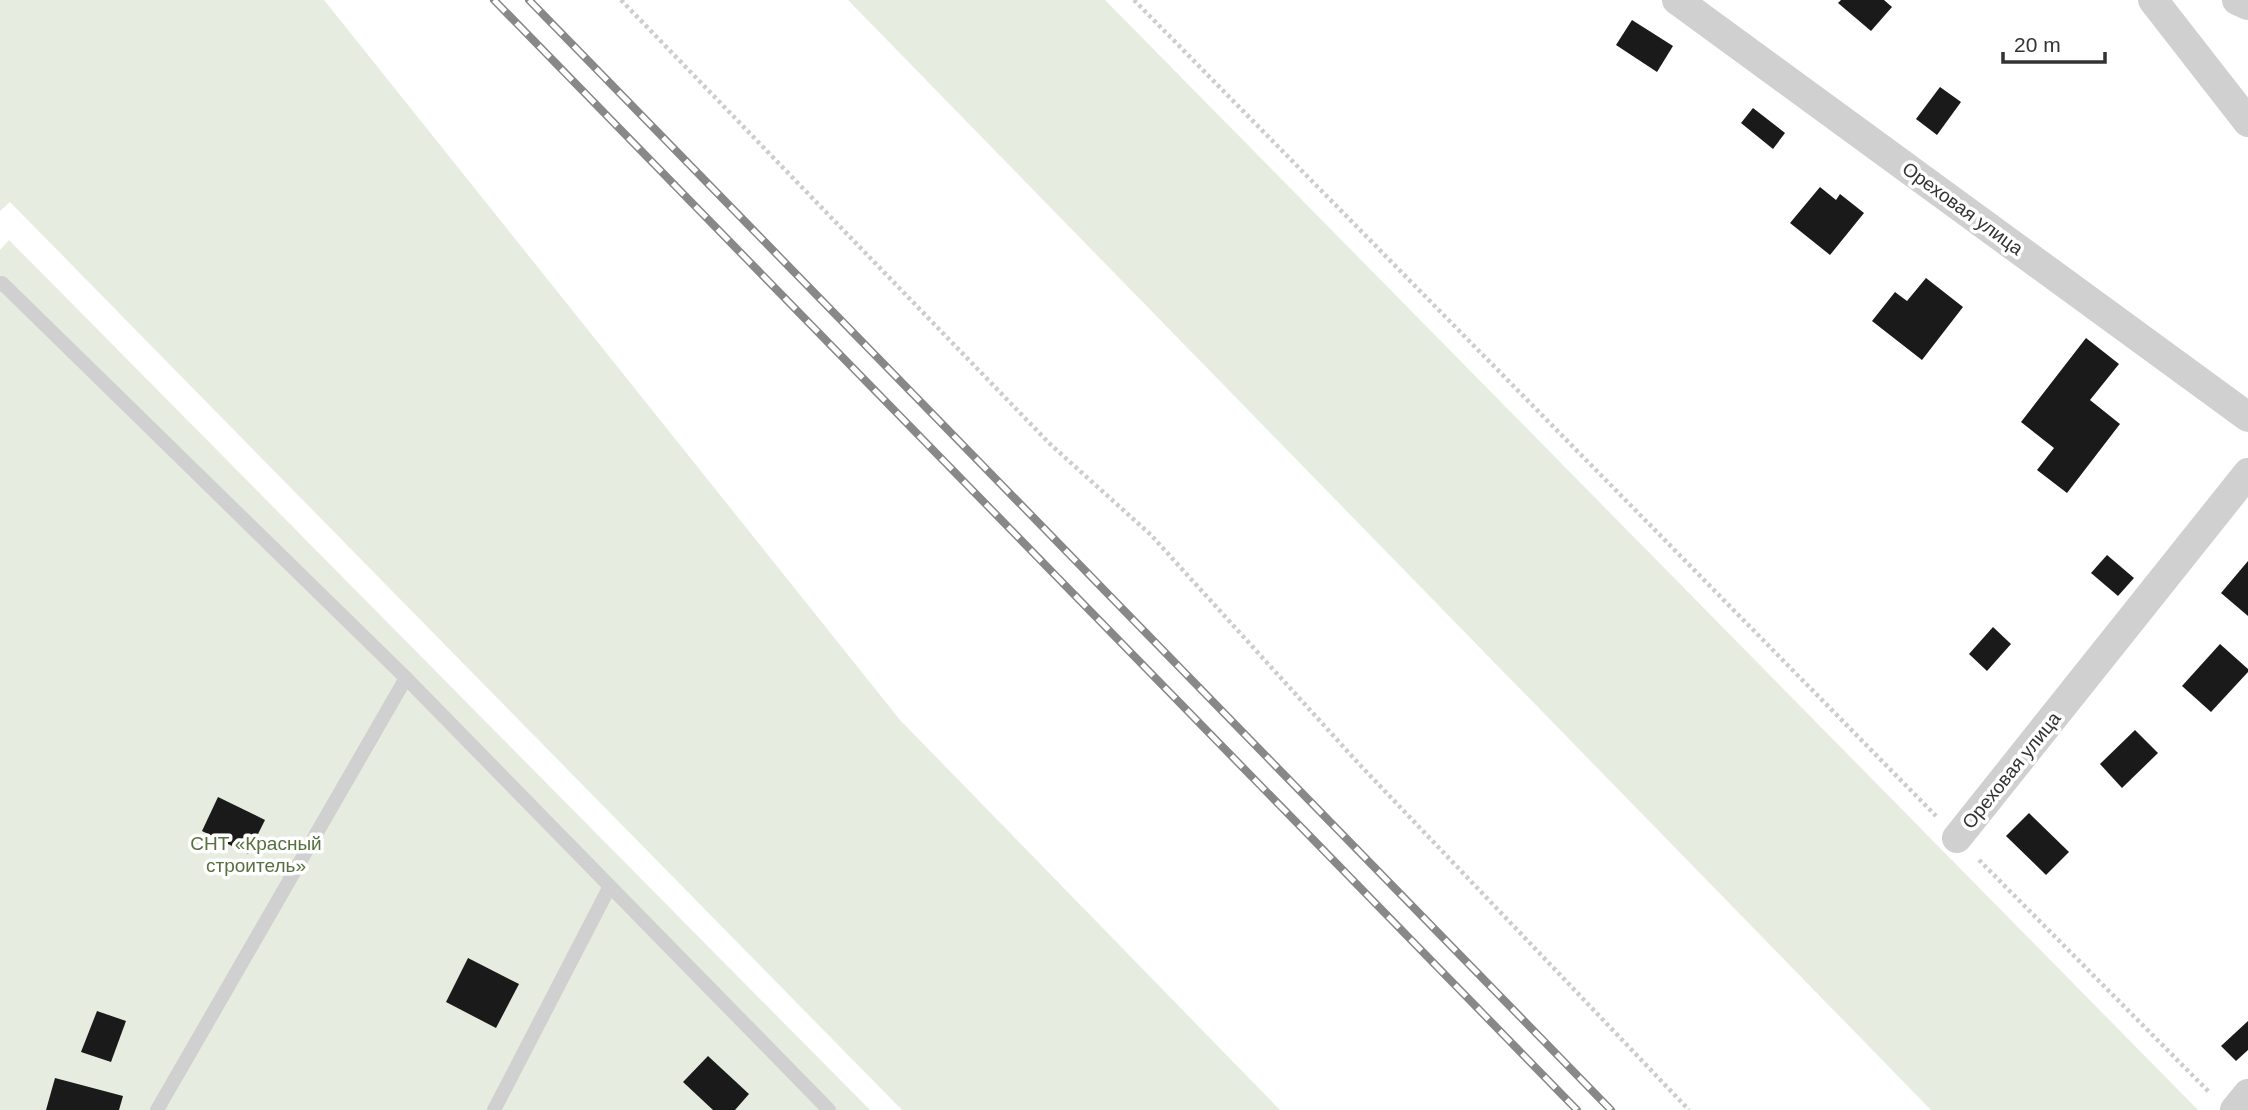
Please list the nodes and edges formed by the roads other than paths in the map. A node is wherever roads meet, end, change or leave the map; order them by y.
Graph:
1 (1677, 0) edge
2 (2153, 0) edge
3 (2236, 0) edge
4 (2248, 5) edge
5 (2248, 122) edge
6 (0, 285) edge
7 (2248, 417) edge
8 (2248, 473) edge
9 (406, 678) junction
10 (1957, 838) road end
11 (609, 888) junction
12 (2248, 1094) edge
13 (2226, 1105) edge
14 (157, 1110) edge
15 (494, 1110) edge
16 (829, 1110) edge

1 - 7 street, Ореховая улица
2 - 5 street
3 - 4 street
6 - 9 lane
8 - 10 street, Ореховая улица
9 - 11 lane
9 - 14 lane
11 - 15 lane
11 - 16 lane
12 - 13 street

